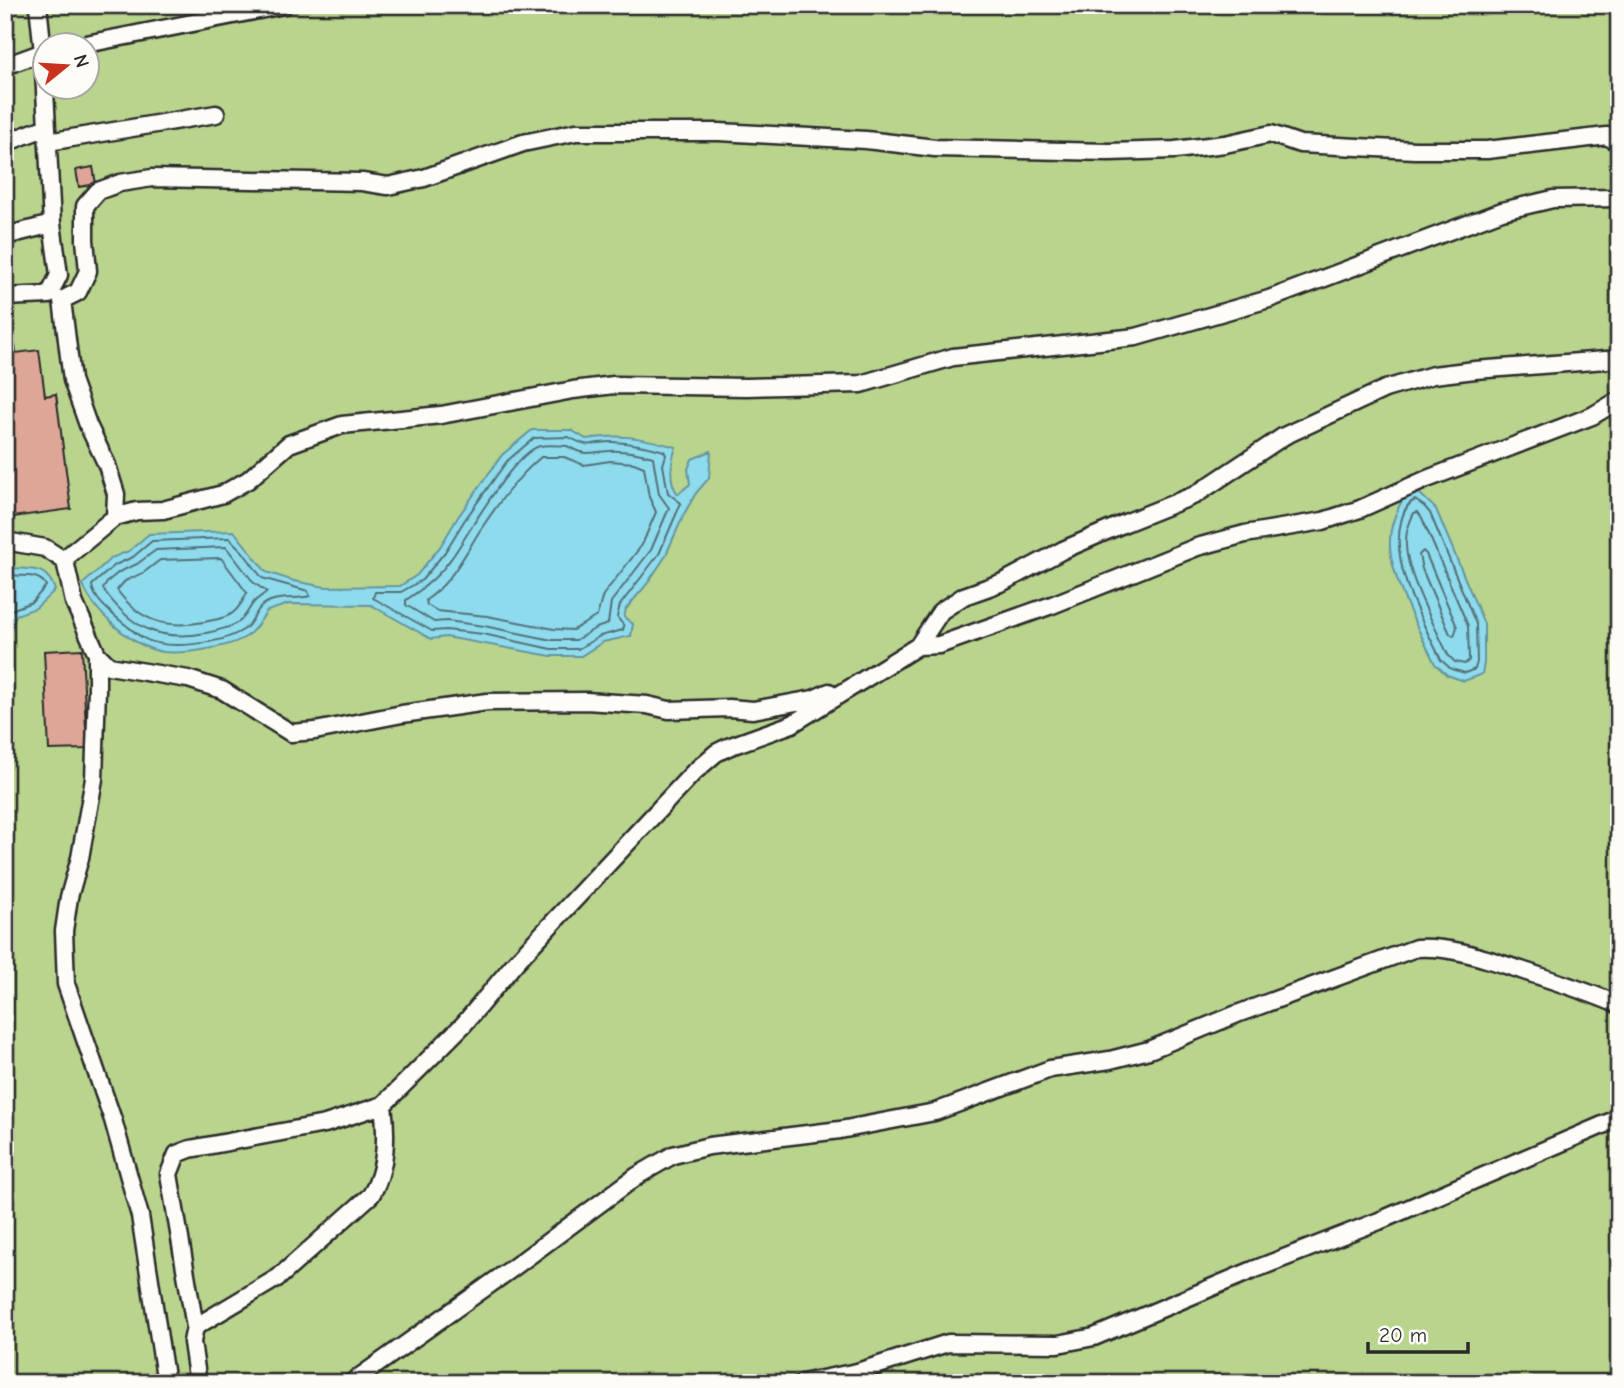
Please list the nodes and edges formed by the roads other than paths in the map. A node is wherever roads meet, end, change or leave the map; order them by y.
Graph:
1 (38, 5) edge
2 (284, 5) edge
3 (41, 32) edge
4 (102, 41) edge
5 (32, 56) edge
6 (5, 66) edge
7 (46, 102) edge
8 (216, 114) dead end
9 (48, 134) junction
10 (5, 143) edge
11 (1619, 143) edge
12 (1619, 198) edge
13 (52, 224) junction
14 (5, 236) edge
15 (5, 297) edge
16 (56, 298) junction
17 (1619, 359) edge
18 (1619, 400) edge
19 (115, 517) junction
20 (5, 541) edge
21 (63, 560) junction
22 (918, 646) junction
23 (97, 654) junction
24 (876, 671) junction
25 (1619, 1005) edge
26 (383, 1105) junction
27 (1619, 1118) edge
28 (195, 1327) junction
29 (166, 1383) edge
30 (198, 1383) edge
31 (351, 1383) edge
32 (802, 1383) edge

1 - 3 lane
2 - 4 lane
5 - 6 lane
7 - 9 lane
8 - 9 lane
9 - 10 lane
9 - 13 lane
11 - 16 lane
12 - 19 lane
13 - 14 lane
13 - 16 lane
15 - 16 lane
16 - 19 lane
17 - 22 lane
18 - 22 lane
19 - 21 lane
20 - 21 lane
21 - 23 lane
22 - 24 lane
23 - 24 lane
23 - 29 lane
24 - 26 lane
25 - 31 lane
26 - 28 lane
26 - 28 lane
27 - 32 lane
28 - 30 lane

